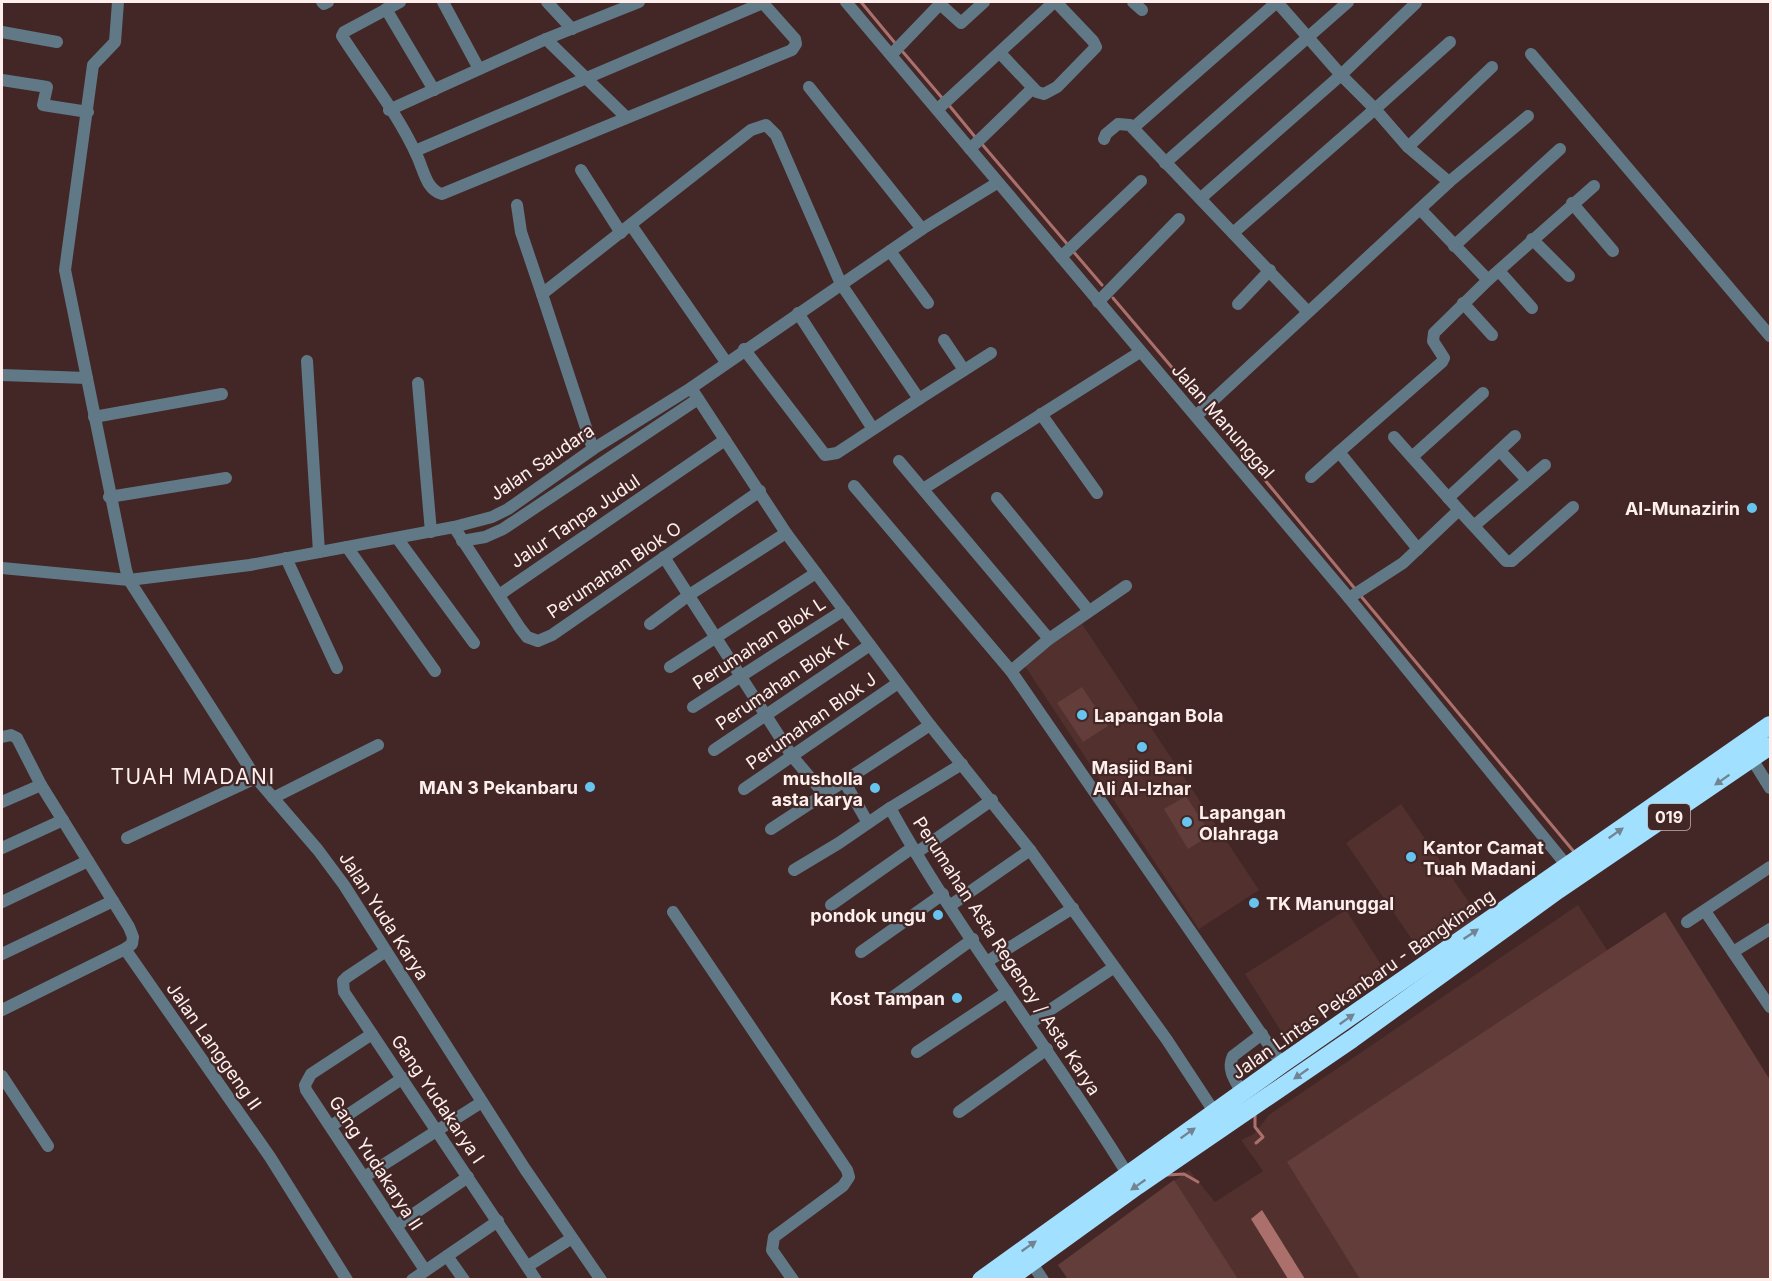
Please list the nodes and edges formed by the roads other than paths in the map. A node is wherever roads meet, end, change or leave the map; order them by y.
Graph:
1 (118, 2) edge
2 (322, 2) edge
3 (328, 2) edge
4 (400, 2) edge
5 (443, 2) edge
6 (547, 2) edge
7 (639, 2) edge
8 (763, 2) edge
9 (846, 2) edge
10 (984, 2) edge
11 (1055, 2) edge
12 (1277, 2) edge
13 (1348, 2) edge
14 (938, 3) edge
15 (1416, 3) dead end
16 (619, 5) edge
17 (386, 9) junction
18 (572, 29) junction
19 (2, 32) edge
20 (1307, 38) junction
21 (546, 39) junction
22 (57, 42) dead end
23 (1450, 42) dead end
24 (1000, 53) junction
25 (1531, 54) dead end
26 (891, 55) junction
27 (1492, 66) dead end
28 (479, 69) junction
29 (1341, 75) junction
30 (586, 78) junction
31 (2, 80) edge
32 (809, 87) dead end
33 (1033, 88) junction
34 (434, 90) junction
35 (939, 108) junction
36 (1374, 109) junction
37 (389, 110) junction
38 (88, 112) junction
39 (1528, 116) dead end
40 (626, 117) junction
41 (1133, 128) junction
42 (1104, 139) dead end
43 (1408, 147) junction
44 (970, 149) junction
45 (1560, 149) dead end
46 (415, 151) junction
47 (1165, 163) junction
48 (581, 170) dead end
49 (1141, 181) dead end
50 (1449, 182) junction
51 (997, 183) junction
52 (1594, 186) dead end
53 (1201, 198) junction
54 (1572, 203) junction
55 (517, 205) dead end
56 (1420, 209) junction
57 (1179, 219) dead end
58 (626, 229) junction
59 (922, 229) junction
60 (1233, 232) junction
61 (1532, 239) junction
62 (1454, 246) junction
63 (890, 251) junction
64 (1613, 251) dead end
65 (1061, 257) junction
66 (1270, 270) junction
67 (1499, 271) junction
68 (1569, 276) dead end
69 (1488, 280) junction
70 (841, 284) junction
71 (542, 294) junction
72 (1098, 302) junction
73 (928, 303) dead end
74 (1463, 303) junction
75 (1238, 304) dead end
76 (1532, 308) dead end
77 (1308, 312) junction
78 (798, 313) junction
79 (1492, 335) dead end
80 (1770, 336) edge
81 (945, 340) dead end
82 (744, 349) junction
83 (1140, 352) junction
84 (991, 353) dead end
85 (307, 361) dead end
86 (726, 362) junction
87 (964, 370) junction
88 (2, 375) edge
89 (87, 378) junction
90 (418, 383) dead end
91 (691, 388) junction
92 (1483, 393) dead end
93 (222, 394) dead end
94 (698, 399) junction
95 (919, 399) junction
96 (1041, 414) junction
97 (1196, 416) junction
98 (94, 417) junction
99 (873, 429) junction
100 (1515, 436) dead end
101 (1394, 437) dead end
102 (725, 440) junction
103 (593, 449) junction
104 (1500, 451) junction
105 (1339, 452) junction
106 (1412, 458) junction
107 (899, 461) dead end
108 (1545, 465) dead end
109 (556, 474) junction
110 (1311, 477) dead end
111 (226, 478) dead end
112 (1527, 480) junction
113 (854, 486) dead end
114 (566, 487) junction
115 (923, 489) junction
116 (760, 491) junction
117 (1097, 493) dead end
118 (109, 497) junction
119 (997, 498) dead end
120 (1448, 498) junction
121 (1574, 507) dead end
122 (1459, 510) junction
123 (1475, 525) junction
124 (454, 527) junction
125 (431, 532) junction
126 (786, 533) junction
127 (397, 538) junction
128 (462, 541) junction
129 (347, 547) junction
130 (1418, 549) junction
131 (319, 552) junction
132 (664, 557) junction
133 (286, 558) junction
134 (2, 568) edge
135 (816, 573) junction
136 (129, 579) junction
137 (1125, 586) dead end
138 (499, 595) junction
139 (689, 595) junction
140 (1349, 598) junction
141 (844, 610) junction
142 (1089, 612) junction
143 (650, 624) dead end
144 (715, 635) junction
145 (1049, 639) junction
146 (474, 643) dead end
147 (870, 645) junction
148 (670, 667) dead end
149 (337, 668) dead end
150 (435, 671) dead end
151 (1011, 671) junction
152 (740, 677) junction
153 (898, 683) junction
154 (693, 707) dead end
155 (766, 716) junction
156 (930, 725) junction
157 (1770, 725) edge
158 (2, 737) edge
159 (378, 745) dead end
160 (1770, 746) edge
161 (714, 750) dead end
162 (792, 756) junction
163 (1752, 759) junction
164 (962, 764) junction
165 (256, 778) junction
166 (844, 781) junction
167 (41, 785) junction
168 (1770, 788) edge
169 (744, 789) dead end
170 (824, 794) junction
171 (273, 798) junction
172 (992, 800) junction
173 (2, 802) edge
174 (890, 807) junction
175 (63, 820) junction
176 (868, 823) junction
177 (771, 829) dead end
178 (127, 838) dead end
179 (2, 848) edge
180 (1030, 850) junction
181 (914, 851) junction
182 (88, 861) junction
183 (1770, 867) edge
184 (794, 870) dead end
185 (1567, 876) junction
186 (943, 894) junction
187 (113, 901) junction
188 (2, 902) edge
189 (831, 905) dead end
190 (951, 905) junction
191 (1073, 908) junction
192 (1705, 911) junction
193 (673, 912) dead end
194 (1687, 922) dead end
195 (1770, 928) edge
196 (973, 939) junction
197 (125, 949) junction
198 (386, 951) junction
199 (861, 952) dead end
200 (1733, 952) junction
201 (2, 954) edge
202 (988, 962) junction
203 (1113, 968) junction
204 (1428, 972) junction
205 (1007, 992) junction
206 (1767, 993) edge
207 (890, 999) dead end
208 (1770, 1007) edge
209 (2, 1010) edge
210 (1029, 1024) junction
211 (372, 1034) junction
212 (1262, 1034) junction
213 (1047, 1049) junction
214 (917, 1052) dead end
215 (1282, 1064) junction
216 (2, 1076) edge
217 (403, 1078) junction
218 (1243, 1094) junction
219 (482, 1102) junction
220 (958, 1112) dead end
221 (1215, 1113) junction
222 (331, 1126) junction
223 (437, 1131) junction
224 (48, 1146) dead end
225 (1128, 1175) junction
226 (364, 1177) junction
227 (468, 1177) junction
228 (498, 1221) junction
229 (396, 1226) junction
230 (572, 1238) junction
231 (447, 1256) junction
232 (1031, 1262) junction
233 (528, 1266) junction
234 (425, 1270) junction
235 (347, 1280) edge
236 (412, 1280) edge
237 (464, 1280) edge
238 (536, 1280) edge
239 (601, 1280) edge
240 (793, 1280) edge
241 (981, 1280) edge
242 (1007, 1280) edge
243 (1043, 1280) edge

1 - 38 street, Jalan Yuda Karya
2 - 3 street
4 - 17 street
5 - 28 street
6 - 18 street
7 - 16 street
8 - 30 street
8 - 40 street
9 - 26 street, Jalan Manunggal
10 - 14 street
11 - 24 street
11 - 33 street
12 - 20 street
12 - 41 street
13 - 20 street
14 - 26 street
15 - 29 street
16 - 18 street
17 - 34 street
17 - 37 street
18 - 21 street
19 - 22 street
20 - 29 street
20 - 47 street
21 - 28 street
21 - 30 street
23 - 36 street
24 - 33 street
24 - 35 street
25 - 80 street
26 - 35 street, Jalan Manunggal
27 - 43 street
28 - 34 street
29 - 36 street
29 - 53 street
30 - 40 street
30 - 46 street
31 - 38 street
32 - 59 street
33 - 44 street
34 - 37 street
35 - 44 street, Jalan Manunggal
36 - 43 street
36 - 60 street
37 - 46 street
38 - 89 street, Jalan Yuda Karya
39 - 50 street
40 - 46 street
41 - 42 street
41 - 47 street
43 - 50 street
44 - 51 street, Jalan Manunggal
45 - 62 street
47 - 53 street
48 - 58 street
49 - 65 street
50 - 56 street
51 - 59 street, Jalan Saudara
51 - 65 street, Jalan Manunggal
52 - 54 street
53 - 60 street
54 - 61 street
54 - 64 street
55 - 71 street
56 - 62 street
56 - 77 street
57 - 72 street
58 - 70 street
58 - 71 street
58 - 86 street
59 - 63 street, Jalan Saudara
60 - 66 street
61 - 67 street
61 - 68 street
62 - 69 street
63 - 70 street, Jalan Saudara
63 - 73 street
65 - 72 street, Jalan Manunggal
66 - 75 street
66 - 77 street
67 - 69 street
67 - 76 street
69 - 74 street
70 - 78 street, Jalan Saudara
70 - 95 street
71 - 103 street
72 - 83 street, Jalan Manunggal
74 - 79 street
74 - 105 street
77 - 97 street
78 - 82 street, Jalan Saudara
78 - 99 street
81 - 87 street
82 - 86 street, Jalan Saudara
82 - 99 street
83 - 96 street
83 - 97 street, Jalan Manunggal
84 - 87 street
85 - 131 street
86 - 91 street, Jalan Saudara
87 - 95 street
88 - 89 street
89 - 98 street, Jalan Yuda Karya
90 - 125 street
91 - 94 street
91 - 103 street, Jalan Saudara
92 - 106 street
93 - 98 street
94 - 102 street
94 - 114 street, Jalur Tanpa Judul
95 - 99 street
96 - 115 street
96 - 117 street
97 - 140 street, Jalan Manunggal
98 - 118 street, Jalan Yuda Karya
100 - 104 street
101 - 106 street
102 - 116 street
102 - 138 street, Jalur Tanpa Judul
103 - 109 street, Jalan Saudara
104 - 112 street
104 - 120 street
105 - 110 street
105 - 130 street
106 - 120 street
107 - 115 street
108 - 112 street
109 - 114 street
109 - 124 street, Jalan Saudara
111 - 118 street
112 - 123 street
113 - 151 street
114 - 128 street, Jalur Tanpa Judul
115 - 145 street
116 - 126 street
116 - 132 street, Perumahan Blok O
118 - 136 street, Jalan Yuda Karya
119 - 142 street
120 - 122 street
121 - 123 street
122 - 123 street
122 - 130 street
124 - 125 street, Jalan Saudara
124 - 128 street
125 - 127 street, Jalan Saudara
126 - 135 street
126 - 139 street
127 - 129 street, Jalan Saudara
127 - 146 street
128 - 138 street
129 - 131 street, Jalan Saudara
129 - 150 street
130 - 140 street
131 - 133 street, Jalan Saudara
132 - 138 street, Perumahan Blok O
132 - 139 street
133 - 136 street, Jalan Saudara
133 - 149 street
134 - 136 street, Jalan Saudara
135 - 141 street
135 - 144 street
136 - 165 street, Jalan Yuda Karya
137 - 142 street
139 - 143 street
139 - 144 street
140 - 185 street, Jalan Manunggal
141 - 147 street
141 - 152 street, Perumahan Blok L
142 - 145 street
144 - 148 street
144 - 152 street
145 - 151 street
147 - 153 street
147 - 155 street, Perumahan Blok K
151 - 212 street
152 - 154 street, Perumahan Blok L
152 - 155 street
153 - 156 street
153 - 162 street, Perumahan Blok J
155 - 161 street, Perumahan Blok K
155 - 162 street
156 - 164 street
156 - 166 street
185 -> 157 highway, Jalan Lintas Pekanbaru - Bangkinang / 019
158 - 167 street
159 - 171 street
160 - 163 highway, Jalan Lintas Pekanbaru - Bangkinang / 019
162 - 169 street, Perumahan Blok J
162 - 170 street
163 - 168 street
163 -> 185 highway, Jalan Lintas Pekanbaru - Bangkinang / 019
164 - 172 street
164 - 174 street
165 - 171 street, Jalan Yuda Karya
165 - 178 street
166 - 170 street
166 - 176 street
167 - 173 street
167 - 175 street
170 - 177 street
171 - 198 street, Jalan Yuda Karya
172 - 180 street
172 - 181 street
174 - 176 street, Perumahan Asta Regency / Asta Karya
174 - 181 street, Perumahan Asta Regency / Asta Karya
175 - 179 street
175 - 182 street
176 - 184 street, Perumahan Asta Regency / Asta Karya
180 - 190 street
180 - 191 street
181 - 186 street, Perumahan Asta Regency / Asta Karya
181 - 189 street
182 - 187 street
182 - 188 street
183 - 192 street
185 - 204 highway, Jalan Lintas Pekanbaru - Bangkinang
186 - 190 street, Perumahan Asta Regency / Asta Karya
186 - 199 street
187 - 197 street
187 - 201 street
190 - 196 street, Perumahan Asta Regency / Asta Karya
191 - 202 street
191 - 203 street
192 - 194 street
192 - 200 street
193 - 240 street
195 - 200 street
196 - 202 street, Perumahan Asta Regency / Asta Karya
196 - 207 street
197 - 209 street
197 - 235 street, Jalan Langgeng II
198 - 211 street, Gang Yudakarya I
198 - 219 street, Jalan Yuda Karya
200 - 206 street
202 - 205 street, Perumahan Asta Regency / Asta Karya
203 - 210 street
203 - 221 street
215 -> 204 highway, Jalan Lintas Pekanbaru - Bangkinang
204 -> 232 highway, Jalan Lintas Pekanbaru - Bangkinang
205 - 210 street, Perumahan Asta Regency / Asta Karya
205 - 214 street
206 - 208 street
210 - 213 street, Perumahan Asta Regency / Asta Karya
211 - 217 street, Gang Yudakarya I
211 - 222 street, Gang Yudakarya II
212 - 215 street
212 - 218 street
213 - 220 street
213 - 225 street, Perumahan Asta Regency / Asta Karya
215 - 218 highway, Jalan Lintas Pekanbaru - Bangkinang
216 - 224 street
217 - 222 street
217 - 223 street, Gang Yudakarya I
218 - 221 highway, Jalan Lintas Pekanbaru - Bangkinang
219 - 223 street
219 - 230 street, Jalan Yuda Karya
225 -> 221 highway, Jalan Lintas Pekanbaru - Bangkinang
222 - 226 street, Gang Yudakarya II
223 - 226 street
223 - 227 street, Gang Yudakarya I
241 -> 225 highway, Jalan Lintas Pekanbaru - Bangkinang
226 - 229 street, Gang Yudakarya II
227 - 228 street, Gang Yudakarya I
227 - 229 street
228 - 231 street
228 - 233 street, Gang Yudakarya I
229 - 234 street, Gang Yudakarya II
230 - 233 street
230 - 239 street, Jalan Yuda Karya
231 - 234 street
231 - 237 street
232 - 242 highway, Jalan Lintas Pekanbaru - Bangkinang
232 - 243 street
233 - 238 street, Gang Yudakarya I
234 - 236 street

